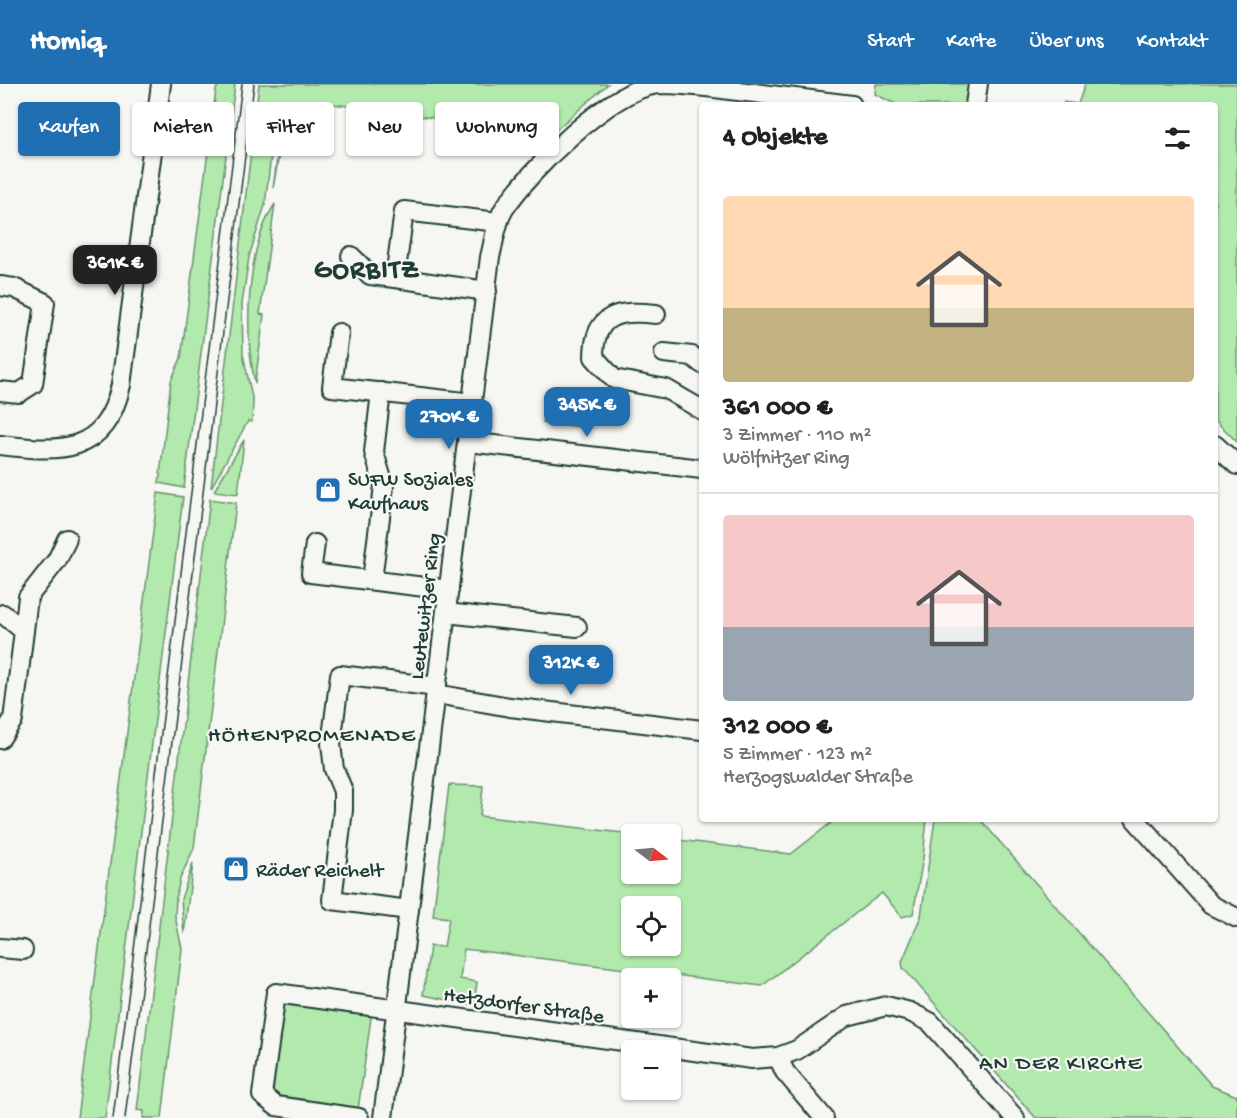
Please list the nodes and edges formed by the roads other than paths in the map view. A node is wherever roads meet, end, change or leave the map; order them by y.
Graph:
1 (160, 84) edge
2 (657, 84) edge
3 (978, 84) edge
4 (827, 102) edge
5 (975, 102) edge
6 (498, 222) junction
7 (351, 256) dead end
8 (395, 278) junction
9 (0, 286) edge
10 (487, 291) junction
11 (656, 314) dead end
12 (339, 333) dead end
13 (664, 353) dead end
14 (699, 362) edge
15 (0, 391) edge
16 (381, 392) junction
17 (473, 403) junction
18 (699, 404) edge
19 (468, 442) junction
20 (0, 445) edge
21 (1218, 448) edge
22 (1237, 465) edge
23 (699, 469) edge
24 (67, 539) dead end
25 (315, 544) dead end
26 (372, 580) junction
27 (449, 590) junction
28 (446, 613) junction
29 (3, 614) dead end
30 (577, 627) dead end
31 (24, 631) junction
32 (436, 691) junction
33 (699, 730) edge
34 (0, 739) edge
35 (1138, 822) edge
36 (409, 910) junction
37 (1237, 918) edge
38 (0, 948) edge
39 (23, 950) dead end
40 (397, 1008) junction
41 (778, 1058) junction
42 (291, 1113) edge
43 (332, 1116) edge
44 (359, 1118) edge
45 (383, 1118) edge
46 (824, 1118) edge
47 (1015, 1118) edge

1 - 20 street
2 - 4 street, Leutewitzer Ring
2 - 6 street, Leutewitzer Ring
3 - 5 street
6 - 8 street
6 - 10 street, Leutewitzer Ring
7 - 8 street
8 - 10 street
9 - 15 street
10 - 17 street, Leutewitzer Ring
11 - 18 street
12 - 16 street
13 - 14 street
16 - 17 street
16 - 26 street
17 - 19 street, Leutewitzer Ring
19 - 23 street
19 - 27 street, Leutewitzer Ring
21 - 22 street
24 - 31 street
25 - 26 street
26 - 27 street
27 - 28 street, Leutewitzer Ring
28 - 30 street
28 - 32 street, Leutewitzer Ring
29 - 31 street
31 - 34 street
32 - 33 street
32 - 36 street, Leutewitzer Ring
32 - 36 street
35 - 37 street
36 - 40 street, Leutewitzer Ring
38 - 39 street
40 - 41 street, Hetzdorfer Straße
40 - 42 street, Hetzdorfer Straße
40 - 45 street, Leutewitzer Ring
41 - 46 street
41 - 47 street, Hetzdorfer Straße
42 - 43 street
43 - 44 street

